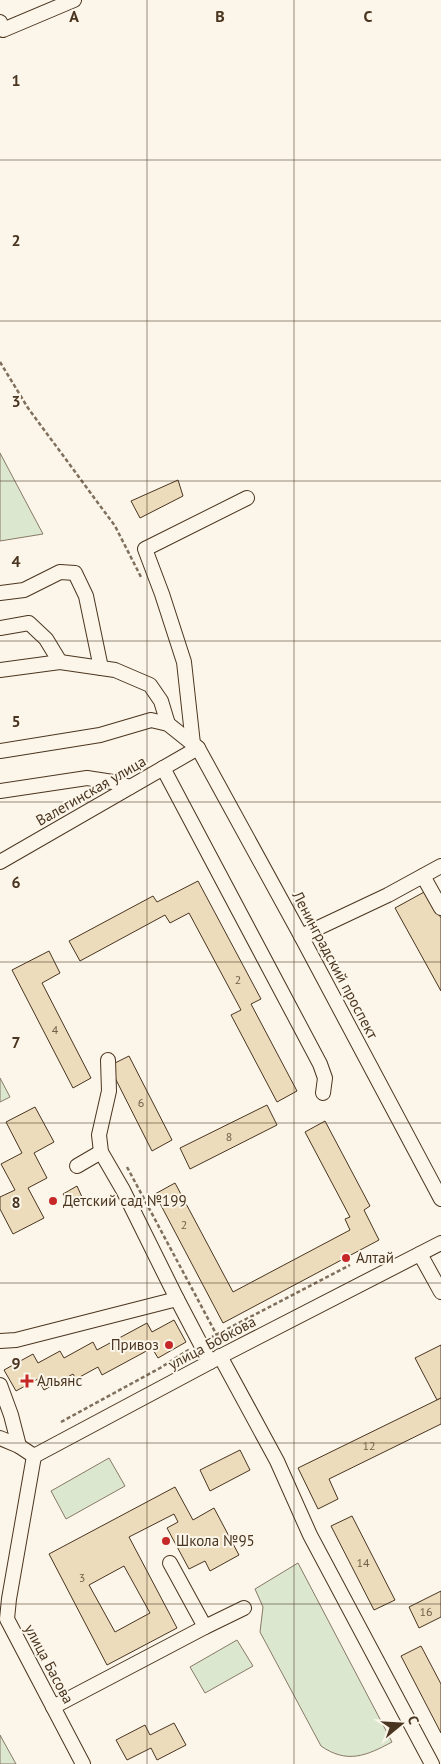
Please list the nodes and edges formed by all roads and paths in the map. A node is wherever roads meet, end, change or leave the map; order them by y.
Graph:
1 (74, 0) edge
2 (0, 22) edge
3 (0, 362) edge
4 (247, 498) dead end
5 (144, 584) dead end
6 (0, 593) edge
7 (0, 628) edge
8 (60, 662) junction
9 (101, 668) junction
10 (0, 670) edge
11 (168, 724) junction
12 (195, 746) junction
13 (0, 751) edge
14 (163, 768) junction
15 (130, 787) junction
16 (0, 791) edge
17 (0, 862) edge
18 (441, 866) edge
19 (423, 876) junction
20 (441, 908) edge
21 (301, 936) junction
22 (108, 1060) dead end
23 (323, 1093) dead end
24 (101, 1152) junction
25 (77, 1166) dead end
26 (127, 1167) dead end
27 (441, 1199) edge
28 (441, 1243) edge
29 (420, 1254) junction
30 (441, 1292) edge
31 (177, 1299) junction
32 (0, 1341) edge
33 (219, 1357) junction
34 (0, 1385) edge
35 (0, 1438) edge
36 (19, 1446) junction
37 (34, 1456) junction
38 (170, 1564) dead end
39 (244, 1608) dead end
40 (4, 1621) edge
41 (204, 1628) junction
42 (53, 1707) junction
43 (83, 1764) edge
44 (432, 1764) edge

1 - 2 street
3 - 5 path
4 - 12 street
6 - 9 street
7 - 8 street
8 - 9 street
8 - 10 street
9 - 11 street
11 - 12 street
11 - 13 street
12 - 14 street, Валегинская улица
12 - 21 street, Ленинградский проспект
14 - 15 street, Валегинская улица
14 - 23 street
15 - 16 street
15 - 17 street, Валегинская улица
18 - 19 street
19 - 20 street
19 - 21 street
21 - 27 street, Ленинградский проспект
22 - 24 street
24 - 25 street
24 - 31 street
26 - 33 path
28 - 29 street, улица Бобкова
29 - 30 street
29 - 33 street, улица Бобкова
31 - 32 street
31 - 33 street
33 - 37 street, улица Бобкова
33 - 44 street
34 - 36 street
35 - 36 street
36 - 37 street
37 - 40 street, улица Басова
38 - 41 street
39 - 41 street
40 - 42 street, улица Басова
41 - 42 street
42 - 43 street, улица Басова

